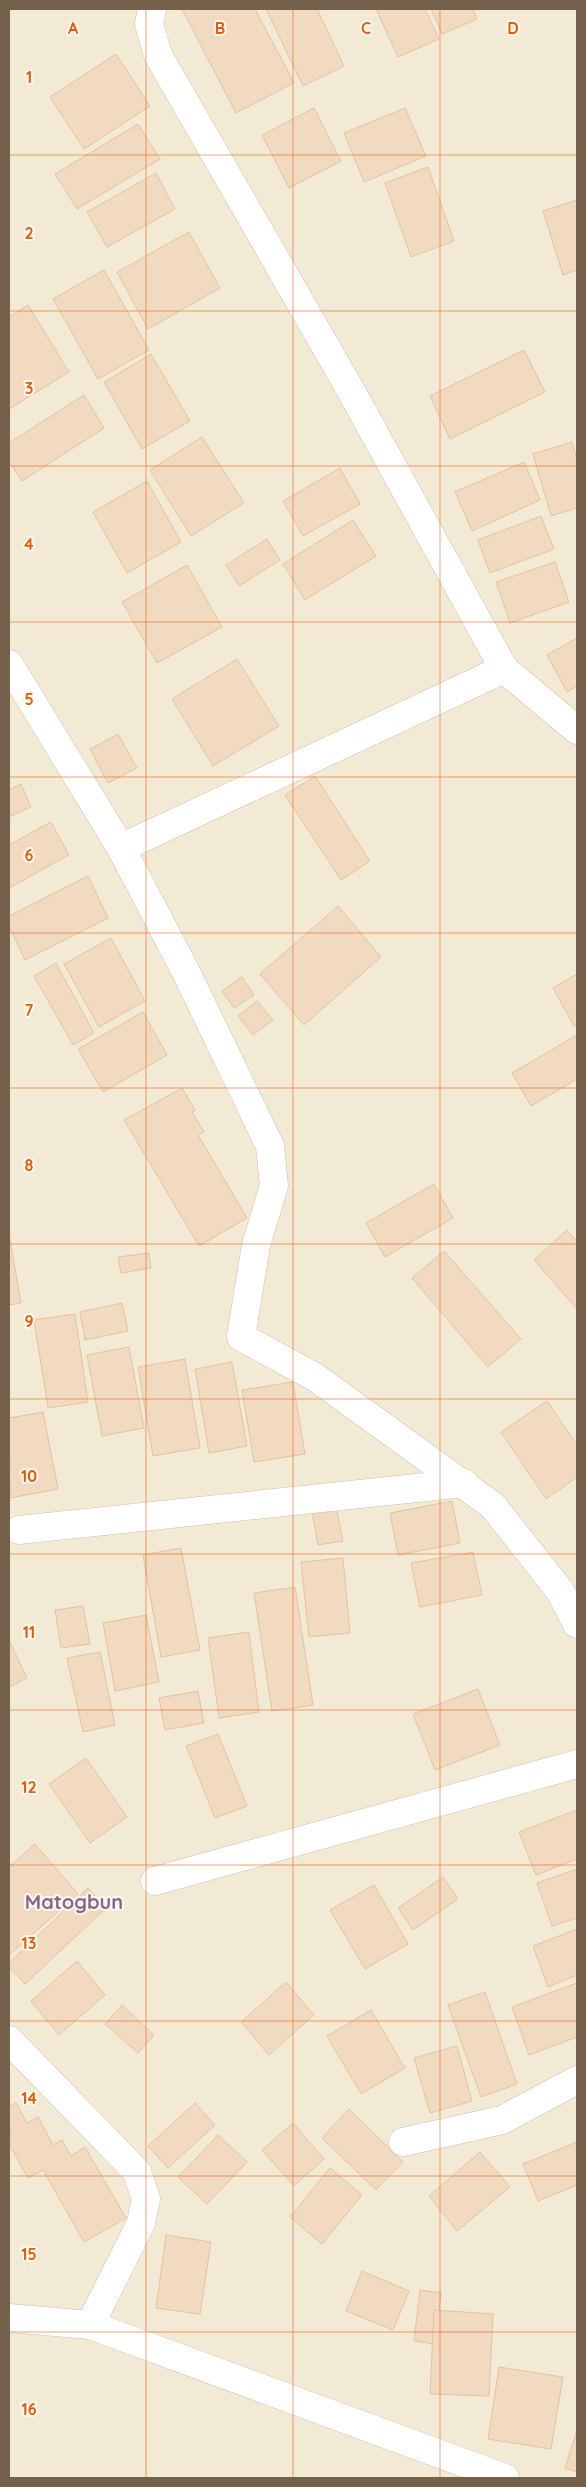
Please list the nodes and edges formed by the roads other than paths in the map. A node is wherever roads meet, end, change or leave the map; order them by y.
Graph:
1 (152, 9) edge
2 (9, 664) edge
3 (504, 669) junction
4 (577, 730) edge
5 (121, 848) junction
6 (464, 1483) junction
7 (19, 1530) dead end
8 (569, 1584) edge
9 (577, 1624) edge
10 (577, 1764) edge
11 (155, 1881) dead end
12 (9, 2040) edge
13 (577, 2080) edge
14 (403, 2142) dead end
15 (9, 2318) edge
16 (90, 2325) junction
17 (505, 2478) edge

1 - 3 street
2 - 5 street
3 - 4 street
3 - 5 street
5 - 6 street
6 - 7 street
6 - 8 street
8 - 9 street
10 - 11 street
12 - 16 street
13 - 14 street
15 - 16 street
16 - 17 street

